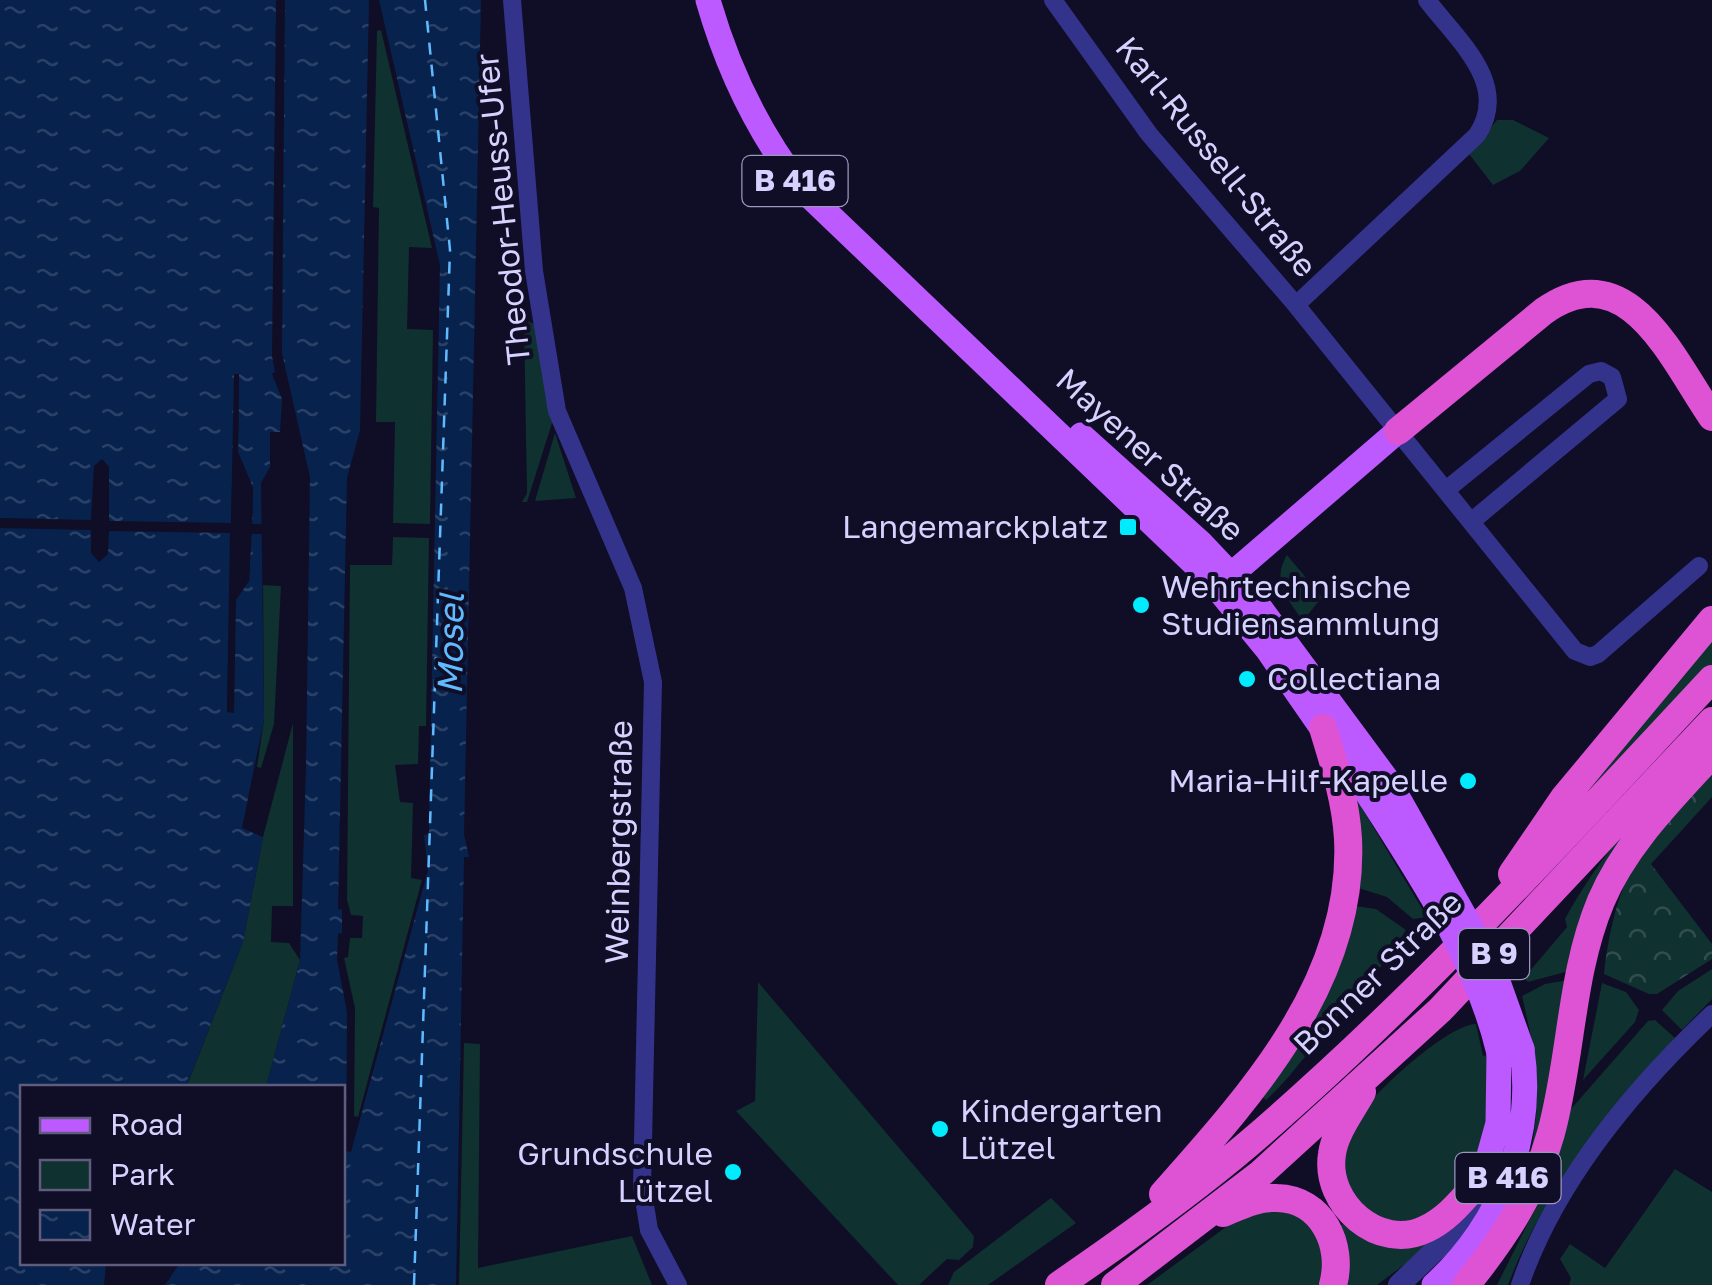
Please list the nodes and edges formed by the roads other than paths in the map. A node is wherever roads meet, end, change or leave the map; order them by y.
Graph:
1 (512, 0) edge
2 (708, 0) edge
3 (1053, 0) edge
4 (1427, 0) edge
5 (1296, 306) junction
6 (943, 320) junction
7 (557, 411) joint
8 (1712, 417) edge
9 (1398, 431) junction
10 (1446, 490) junction
11 (1472, 521) junction
12 (1699, 566) dead end
13 (1232, 574) junction
14 (1712, 620) edge
15 (1712, 679) edge
16 (1712, 721) edge
17 (1323, 728) junction
18 (1712, 754) edge
19 (1381, 792) junction
20 (1494, 910) junction
21 (1712, 1014) edge
22 (1510, 1051) junction
23 (1375, 1072) junction
24 (1482, 1177) junction
25 (1194, 1225) junction
26 (1125, 1237) junction
27 (1061, 1284) edge
28 (678, 1285) edge
29 (1115, 1285) edge
30 (1333, 1285) edge
31 (1399, 1285) edge
32 (1434, 1285) edge
33 (1466, 1285) edge
34 (1520, 1285) edge

1 - 7 street, Theodor-Heuss-Ufer
2 - 6 main road, Mayener Straße / B 416
3 - 5 street, Karl-Russell-Straße
4 - 5 street, Karl-Russell-Straße
5 - 9 street, Karl-Russell-Straße
6 - 13 main road, Mayener Straße / B 416
6 - 17 main road, Mayener Straße / B 416
7 - 28 street, Weinbergstraße
8 - 9 highway
9 - 10 street, Karl-Russell-Straße
9 - 13 main road
10 - 11 street, Karl-Russell-Straße
10 - 11 street
11 - 12 street, Karl-Russell-Straße
13 - 19 main road, Mayener Straße / B 416
14 - 20 highway
15 - 20 highway, Bonner Straße / B 9
16 - 23 highway, Bonner Straße / B 9
17 - 19 main road, Mayener Straße / B 416
17 - 26 highway
18 - 33 highway
19 - 22 main road, Mayener Straße / B 416, bridge
20 - 26 highway, Bonner Straße / B 9
21 - 34 street
22 - 24 main road, Mayener Straße / B 416
22 - 32 main road, Mayener Straße / B 416
23 - 24 highway
23 - 25 highway, Bonner Straße / B 9
24 - 31 street, Mayener Straße / B 416
25 - 29 highway, Bonner Straße / B 9
25 - 30 highway
26 - 27 highway, Bonner Straße / B 9

